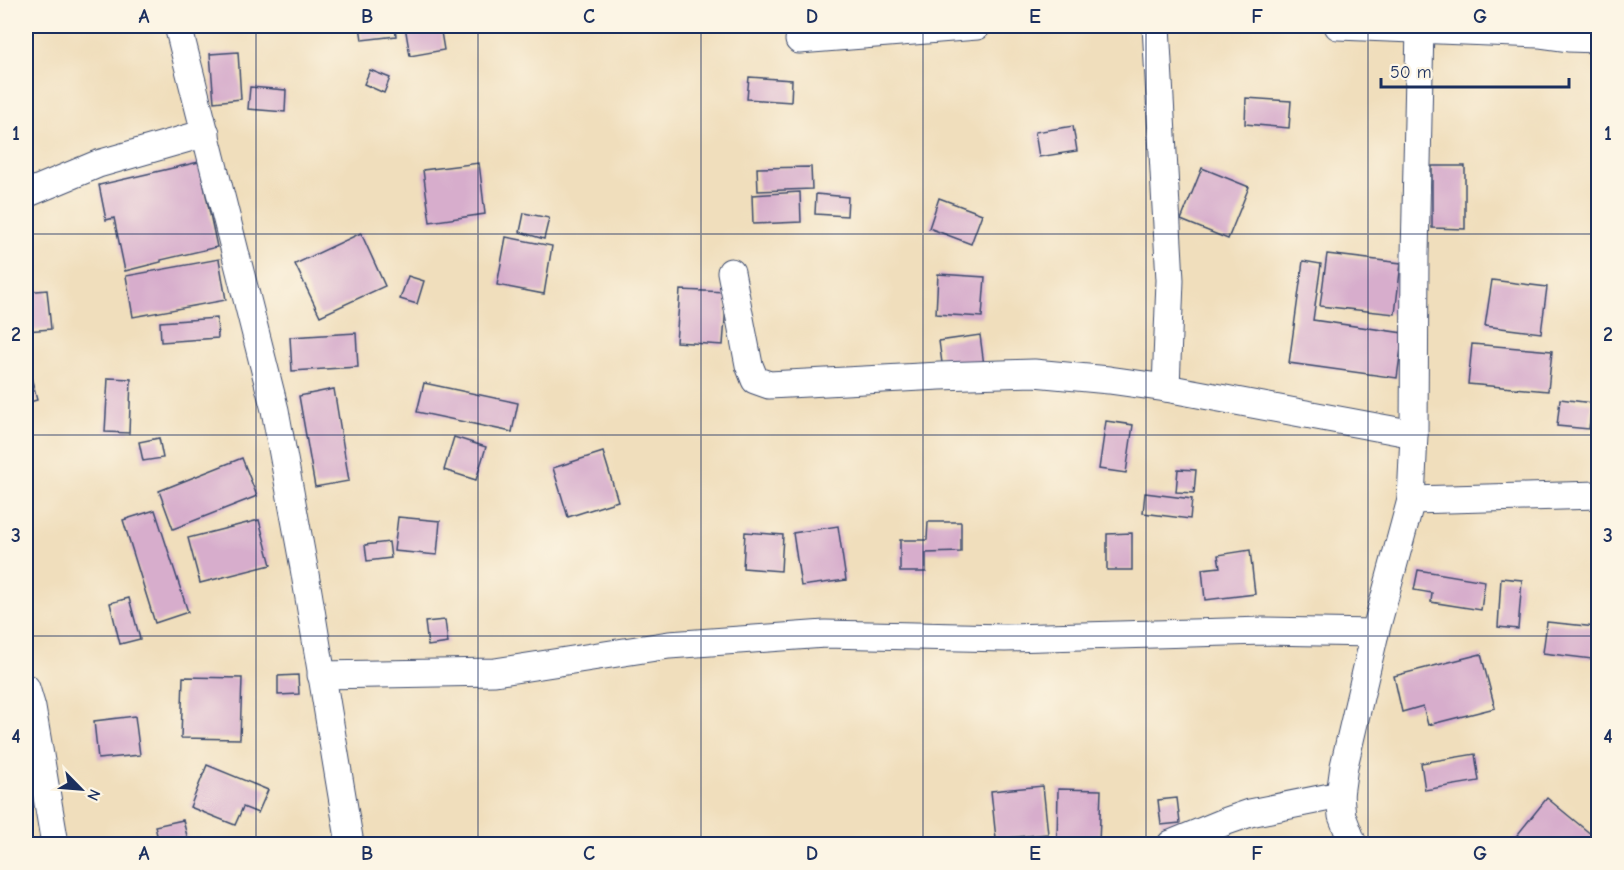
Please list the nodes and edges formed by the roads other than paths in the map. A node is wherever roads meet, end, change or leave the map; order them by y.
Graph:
1 (178, 26) edge
2 (977, 26) edge
3 (1155, 26) edge
4 (1338, 26) edge
5 (1415, 27) edge
6 (1599, 39) edge
7 (800, 40) dead end
8 (206, 133) junction
9 (26, 194) edge
10 (731, 272) dead end
11 (1166, 388) junction
12 (1414, 434) junction
13 (1599, 495) edge
14 (1411, 500) junction
15 (1375, 633) junction
16 (321, 675) junction
17 (26, 688) edge
18 (1340, 795) junction
19 (55, 844) edge
20 (350, 844) edge
21 (1171, 844) edge
22 (1353, 844) edge

1 - 8 street
2 - 7 street
3 - 11 street
4 - 5 street
5 - 6 street
5 - 12 street
8 - 9 street
8 - 16 street
10 - 11 street
11 - 12 street
12 - 14 street
13 - 14 street
14 - 15 street
15 - 16 street
15 - 18 street
16 - 20 street
17 - 19 street
18 - 21 street
18 - 22 street

